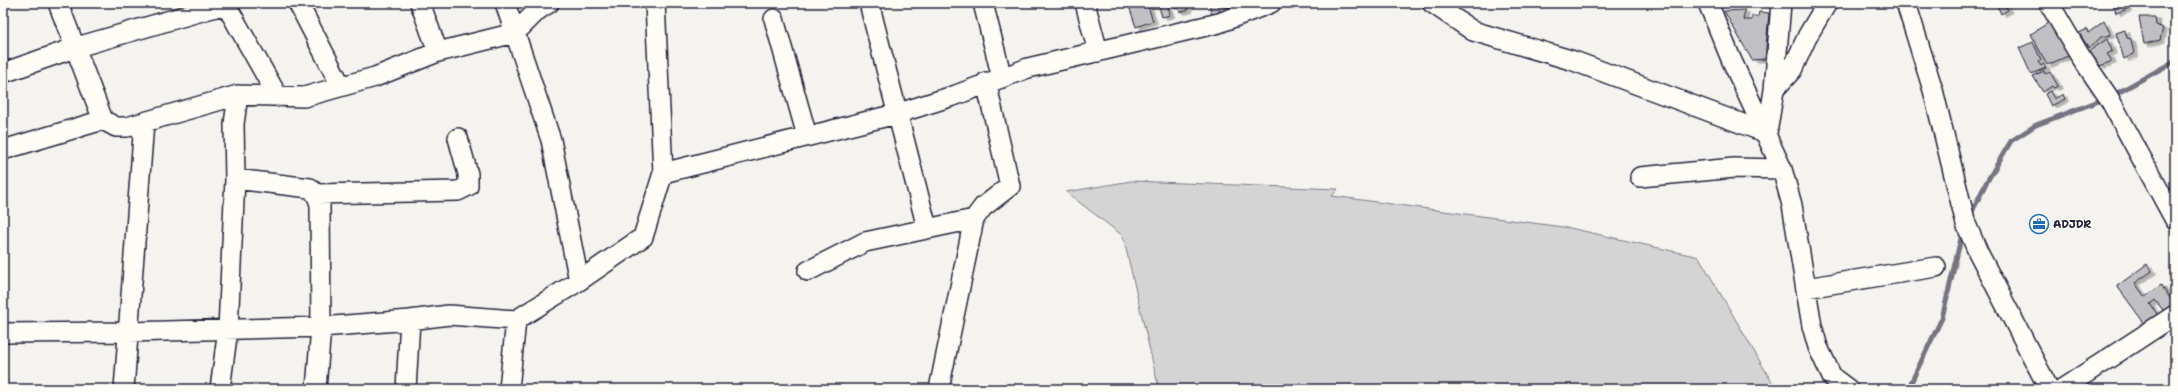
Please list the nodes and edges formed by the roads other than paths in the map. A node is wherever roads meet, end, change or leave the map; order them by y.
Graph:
1 (58, 3) edge
2 (298, 3) edge
3 (420, 3) edge
4 (505, 3) edge
5 (549, 3) edge
6 (655, 3) edge
7 (870, 3) edge
8 (983, 3) edge
9 (1085, 3) edge
10 (1271, 3) edge
11 (1432, 3) edge
12 (1708, 3) edge
13 (1781, 3) edge
14 (1827, 3) edge
15 (1906, 3) edge
16 (2049, 3) edge
17 (226, 4) edge
18 (774, 19) dead end
19 (515, 33) junction
20 (76, 47) junction
21 (438, 52) junction
22 (1098, 52) junction
23 (3, 73) edge
24 (994, 80) junction
25 (341, 86) junction
26 (1774, 90) junction
27 (238, 95) junction
28 (278, 97) junction
29 (896, 114) junction
30 (103, 120) junction
31 (144, 122) junction
32 (1767, 133) junction
33 (807, 136) junction
34 (458, 138) dead end
35 (3, 150) edge
36 (1782, 169) junction
37 (663, 174) junction
38 (1640, 177) dead end
39 (235, 179) junction
40 (316, 194) junction
41 (974, 219) junction
42 (2175, 220) edge
43 (927, 228) junction
44 (1936, 267) dead end
45 (808, 271) dead end
46 (579, 281) junction
47 (1806, 288) junction
48 (2175, 315) edge
49 (410, 320) junction
50 (516, 320) junction
51 (321, 327) junction
52 (228, 329) junction
53 (128, 332) junction
54 (3, 333) edge
55 (1827, 383) edge
56 (124, 389) edge
57 (220, 389) edge
58 (316, 389) edge
59 (406, 389) edge
60 (509, 389) edge
61 (939, 389) edge
62 (1848, 389) edge
63 (2048, 389) edge
64 (2062, 389) edge

1 - 20 street
2 - 25 street
3 - 21 street
4 - 19 street
5 - 19 street
6 - 37 street
7 - 29 street
8 - 24 street
9 - 22 street
10 - 22 street
11 - 32 street
12 - 32 street
13 - 26 street
14 - 26 street
15 - 63 street
16 - 42 street
17 - 20 street
17 - 28 street
18 - 33 street
19 - 21 street
19 - 46 street
20 - 23 street
20 - 30 street
21 - 25 street
22 - 24 street
24 - 29 street
24 - 41 street
25 - 28 street
26 - 32 street
27 - 28 street
27 - 31 street
27 - 39 street
29 - 33 street
29 - 43 street
30 - 31 street
30 - 35 street
31 - 53 street
32 - 36 street
33 - 37 street
34 - 40 street
36 - 38 street
36 - 47 street
37 - 46 street
39 - 40 street
39 - 52 street
40 - 51 street
41 - 43 street
41 - 61 street
43 - 45 street
44 - 47 street
46 - 50 street
47 - 55 street
48 - 64 street
49 - 50 street
49 - 51 street
49 - 59 street
50 - 60 street
51 - 52 street
51 - 58 street
52 - 53 street
52 - 57 street
53 - 54 street
53 - 56 street
55 - 62 street

